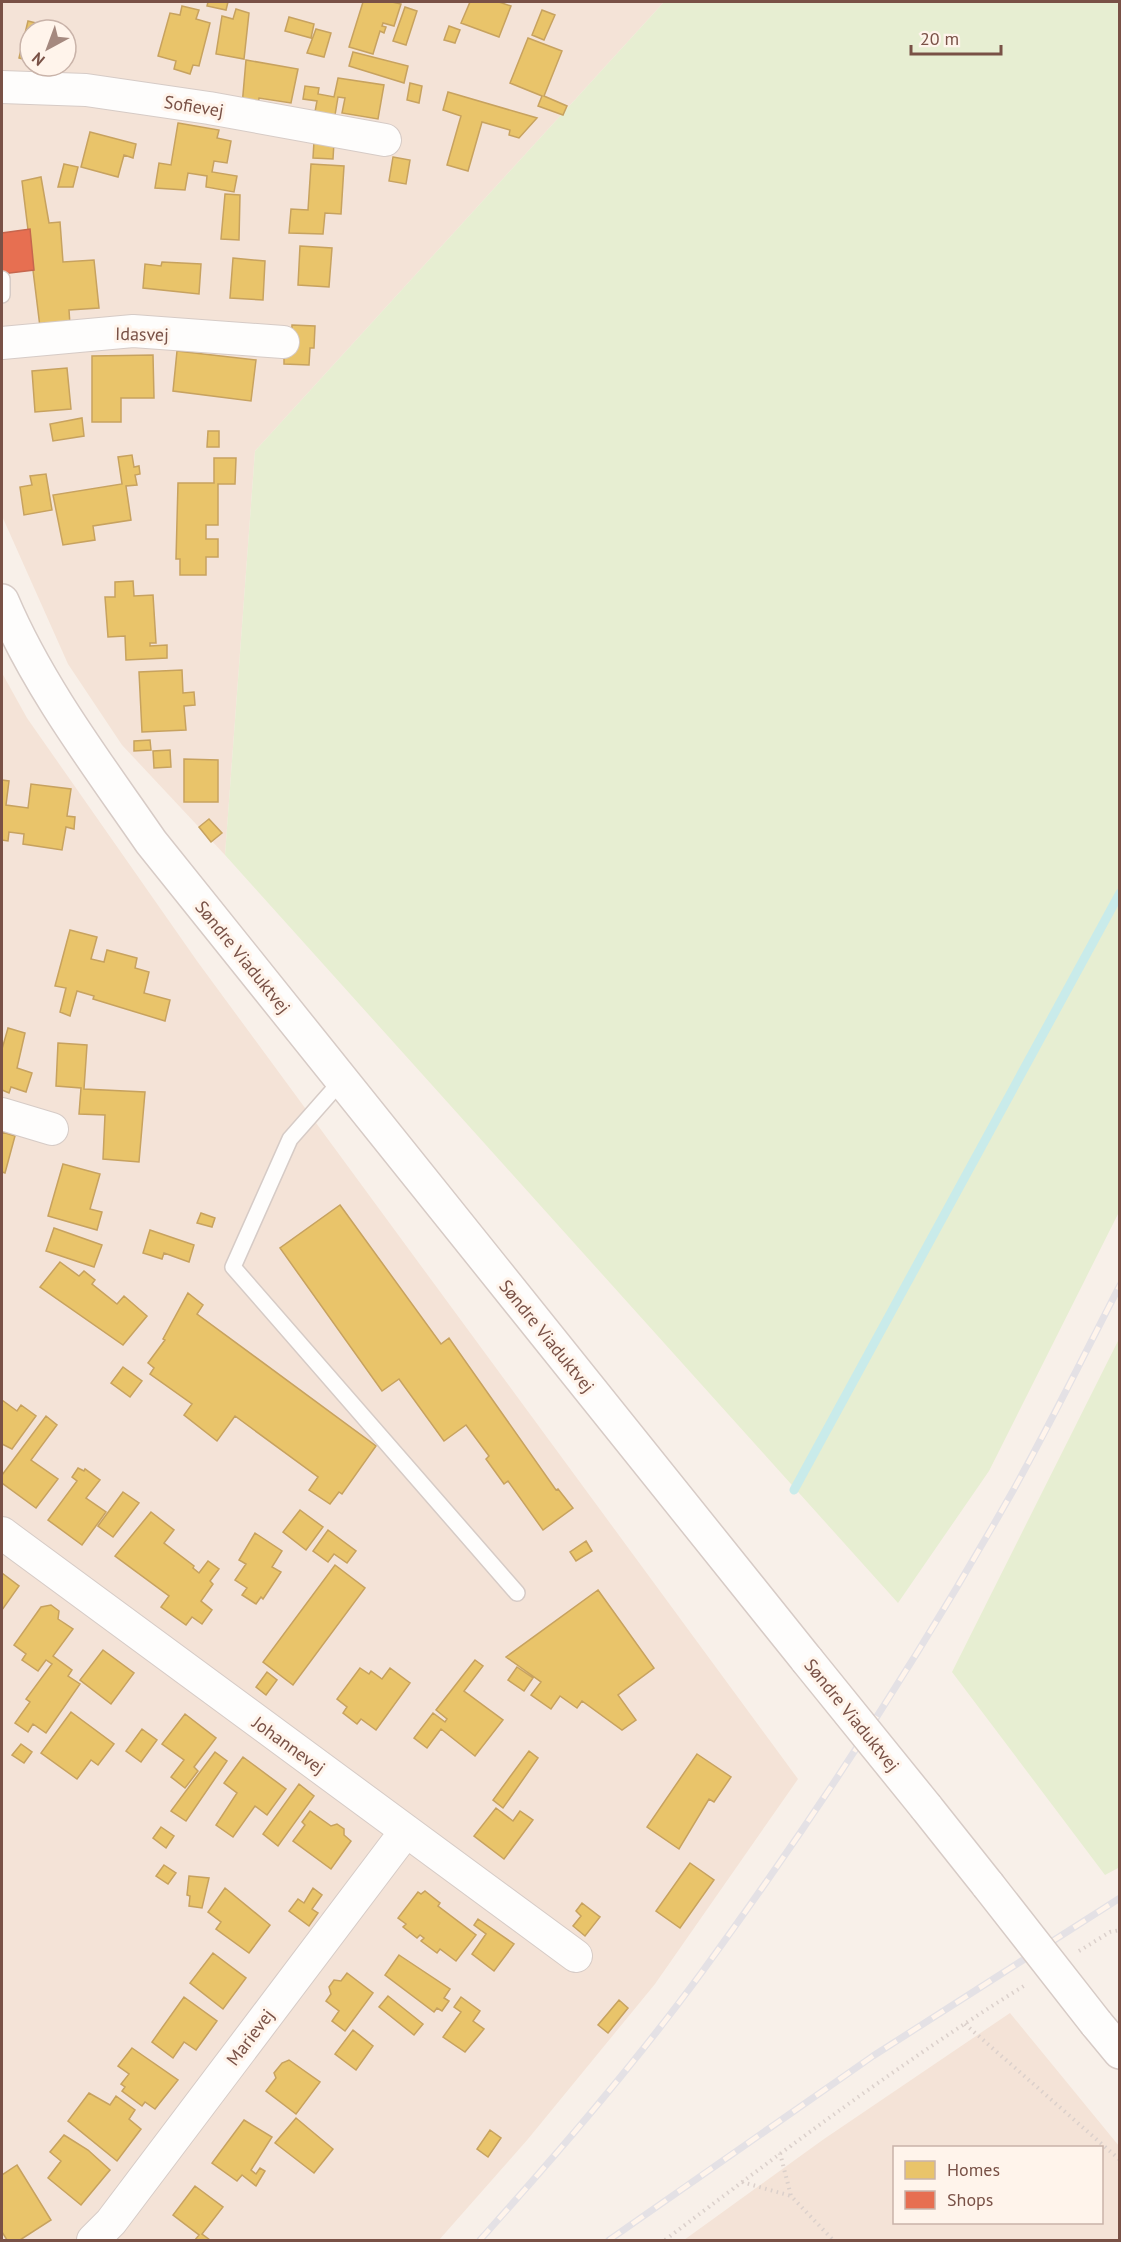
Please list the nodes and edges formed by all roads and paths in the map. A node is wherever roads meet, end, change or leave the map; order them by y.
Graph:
1 (2, 87) edge
2 (385, 140) dead end
3 (2, 279) edge
4 (2, 295) edge
5 (283, 342) dead end
6 (2, 343) edge
7 (2, 601) edge
8 (342, 1080) junction
9 (2, 1114) edge
10 (52, 1129) dead end
11 (2, 1533) edge
12 (517, 1593) dead end
13 (406, 1831) junction
14 (1119, 1930) edge
15 (576, 1956) dead end
16 (1071, 1956) dead end
17 (1032, 1980) dead end
18 (965, 2024) junction
19 (1119, 2052) edge
20 (780, 2153) junction
21 (1119, 2160) edge
22 (742, 2182) junction
23 (791, 2196) junction
24 (93, 2241) edge
25 (665, 2241) edge
26 (832, 2241) edge

1 - 2 street, Sofievej
3 - 4 lane
5 - 6 street, Idasvej
7 - 8 main road, Søndre Viaduktvej
8 - 12 lane
8 - 19 main road, Søndre Viaduktvej, bridge
9 - 10 street
11 - 13 street, Johannevej
13 - 15 street, Johannevej
13 - 24 street, Marievej
14 - 16 path
17 - 18 path
18 - 20 path
18 - 21 path
20 - 22 path
20 - 23 path
22 - 23 path
22 - 25 path
23 - 26 path

